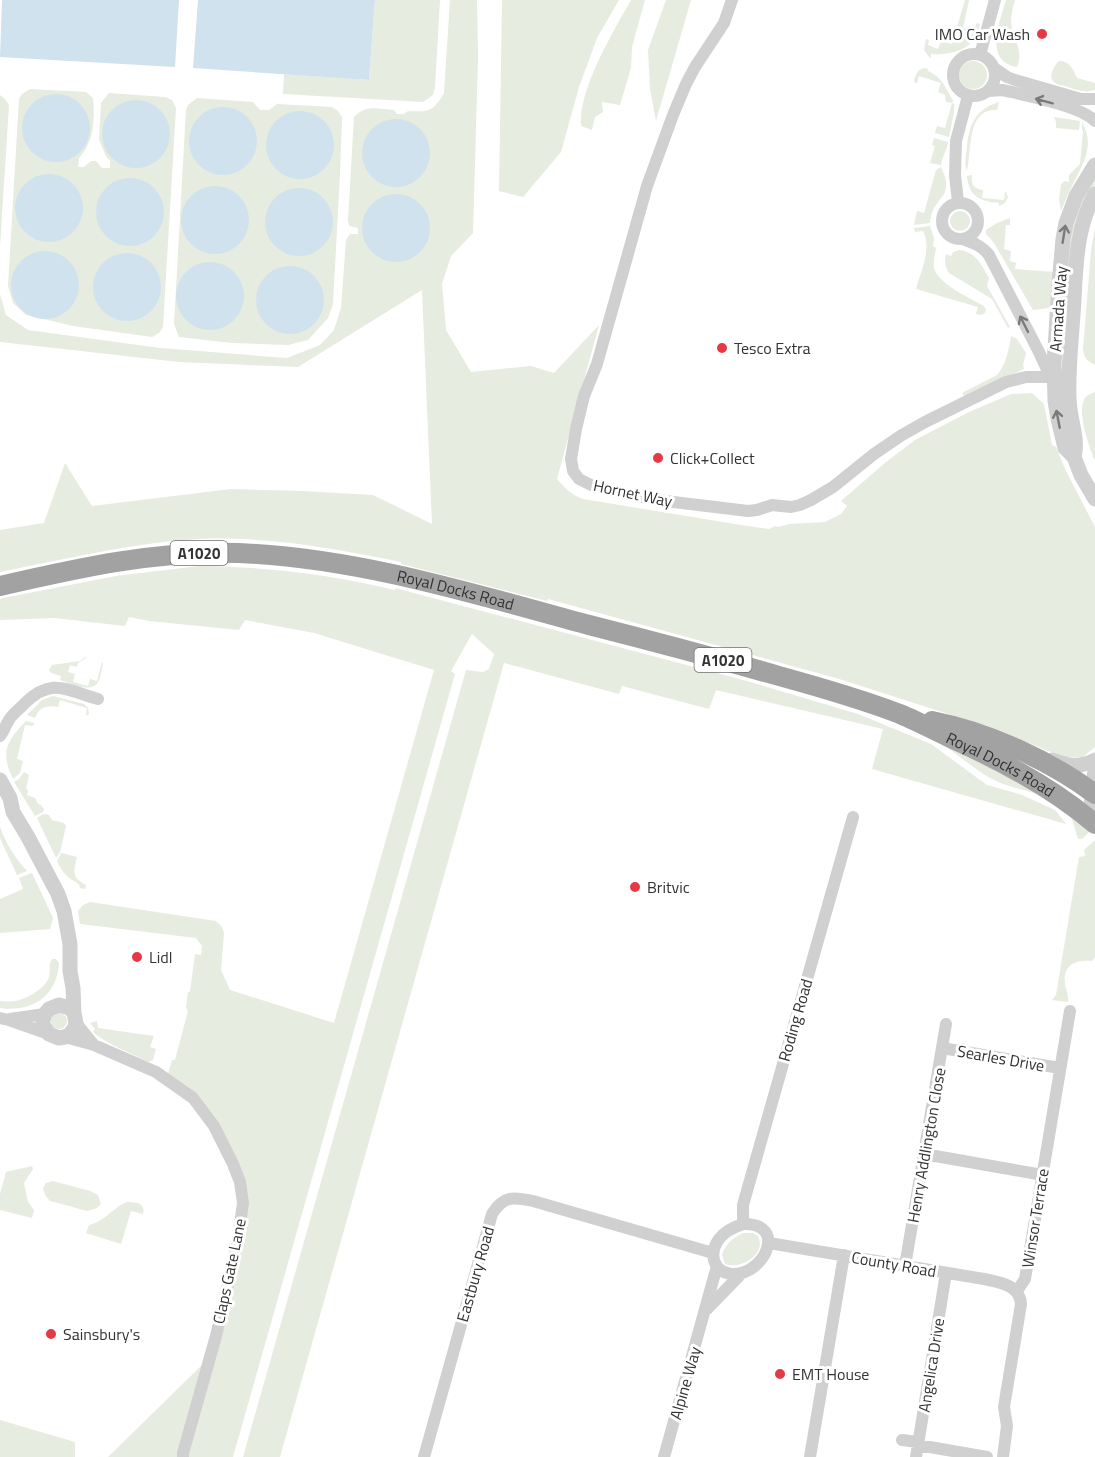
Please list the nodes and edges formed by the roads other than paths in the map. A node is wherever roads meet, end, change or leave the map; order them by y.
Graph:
1 (732, 0) edge
2 (995, 0) edge
3 (980, 55) junction
4 (994, 68) junction
5 (989, 90) junction
6 (968, 96) junction
7 (1095, 99) edge
8 (1095, 121) edge
9 (1095, 165) edge
10 (1095, 194) edge
11 (958, 202) junction
12 (963, 239) junction
13 (1058, 377) junction
14 (1095, 499) edge
15 (0, 586) edge
16 (98, 699) dead end
17 (900, 714) junction
18 (5, 720) edge
19 (0, 736) edge
20 (1024, 751) junction
21 (1095, 760) edge
22 (1095, 772) edge
23 (0, 780) edge
24 (1091, 799) edge
25 (6, 808) edge
26 (853, 817) dead end
27 (1095, 824) edge
28 (70, 971) junction
29 (49, 1010) junction
30 (1070, 1011) dead end
31 (75, 1018) junction
32 (4, 1019) edge
33 (946, 1024) dead end
34 (49, 1034) junction
35 (65, 1037) junction
36 (94, 1045) junction
37 (942, 1048) junction
38 (1060, 1068) junction
39 (924, 1154) junction
40 (1042, 1175) junction
41 (743, 1224) junction
42 (769, 1243) junction
43 (713, 1253) junction
44 (843, 1255) junction
45 (717, 1266) junction
46 (905, 1266) junction
47 (742, 1273) junction
48 (946, 1273) junction
49 (1017, 1292) junction
50 (706, 1310) junction
51 (902, 1440) dead end
52 (917, 1448) edge
53 (183, 1457) edge
54 (424, 1457) edge
55 (664, 1457) edge
56 (810, 1457) edge
57 (987, 1457) edge
58 (1003, 1457) edge

1 - 13 street, Hornet Way
2 - 3 street
3 - 4 street
3 - 6 street
4 - 5 street
4 - 7 street
5 - 6 street
8 -> 5 street
6 - 11 street
13 -> 9 street, Armada Way
10 - 13 street, Armada Way
11 - 12 street
11 - 12 street
13 -> 12 street
13 - 14 street, Armada Way
15 - 17 highway, Royal Docks Road / A1020
16 - 18 street
17 - 20 highway, Royal Docks Road / A1020
17 - 24 highway, Royal Docks Road / A1020
18 - 19 street
20 - 21 street
20 - 24 highway, Royal Docks Road / A1020
22 - 24 street
23 - 25 street
24 - 27 highway, Royal Docks Road / A1020
25 - 28 street
26 - 41 street, Roding Road
28 - 29 street
28 - 31 street
29 - 31 street
29 - 32 street
29 - 34 street
30 - 38 street, Winsor Terrace
31 - 35 street
31 - 36 street, Claps Gate Lane
32 - 34 street
33 - 37 street, Henry Addlington Close
34 - 35 street, Claps Gate Lane
35 - 36 street, Claps Gate Lane
36 - 53 street, Claps Gate Lane
37 - 38 street, Searles Drive
37 - 39 street, Henry Addlington Close
38 - 40 street, Winsor Terrace
39 - 40 street
39 - 46 street, Henry Addlington Close
40 - 49 street, Winsor Terrace
41 - 42 street
41 - 43 street
42 - 44 street, County Road
42 - 47 street, Alpine Way
43 - 45 street
43 - 54 street, Eastbury Road
44 - 46 street, County Road
44 - 56 street
45 - 47 street
45 - 50 street, Alpine Way
46 - 48 street, County Road
47 - 50 street, Alpine Way
48 - 49 street, County Road
48 - 52 street, Angelica Drive
49 - 58 street, Winsor Terrace
50 - 55 street, Alpine Way
51 - 52 street
52 - 57 street

